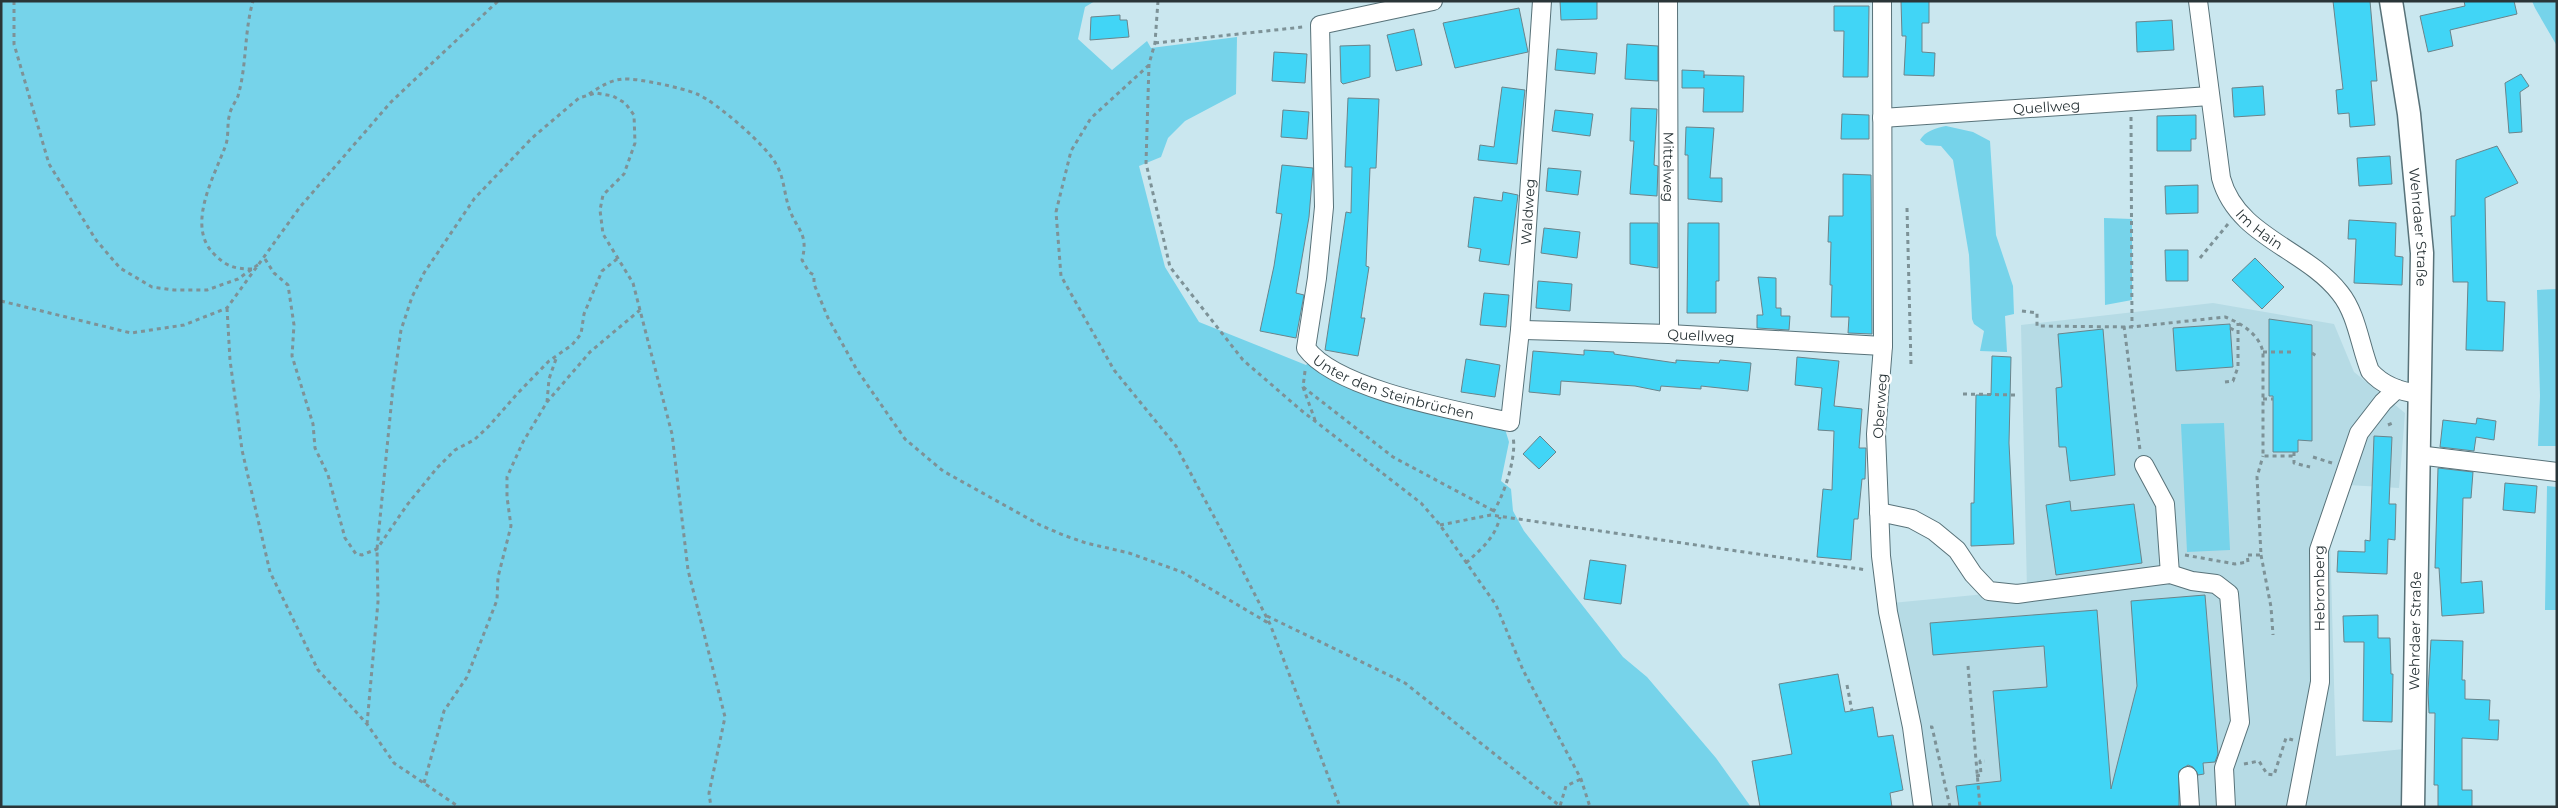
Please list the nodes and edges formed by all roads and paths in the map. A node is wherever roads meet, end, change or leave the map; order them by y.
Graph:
1 (14, 1) edge
2 (253, 1) edge
3 (498, 1) edge
4 (1158, 1) edge
5 (1433, 1) edge
6 (1542, 1) edge
7 (1668, 1) edge
8 (1882, 1) edge
9 (2198, 1) edge
10 (2391, 1) edge
11 (1356, 10) edge
12 (1320, 25) junction
13 (1155, 43) junction
14 (1149, 64) junction
15 (586, 96) junction
16 (2210, 96) junction
17 (2131, 102) junction
18 (1882, 118) junction
19 (1907, 208) dead end
20 (2238, 212) junction
21 (2200, 258) dead end
22 (265, 259) junction
23 (617, 259) junction
24 (254, 269) junction
25 (1, 301) edge
26 (227, 308) junction
27 (640, 310) junction
28 (2022, 311) dead end
29 (2238, 322) junction
30 (2124, 326) junction
31 (2132, 327) junction
32 (2230, 328) dead end
33 (1520, 330) junction
34 (2238, 332) junction
35 (1670, 334) junction
36 (1883, 346) junction
37 (2263, 352) junction
38 (2294, 352) dead end
39 (2312, 353) dead end
40 (2318, 357) dead end
41 (556, 359) junction
42 (1911, 365) dead end
43 (2225, 382) dead end
44 (2397, 389) junction
45 (1963, 394) dead end
46 (2017, 394) dead end
47 (2420, 394) junction
48 (2263, 399) junction
49 (2273, 399) dead end
50 (548, 402) junction
51 (1315, 421) junction
52 (1510, 422) junction
53 (2418, 455) junction
54 (2263, 456) junction
55 (2313, 457) dead end
56 (2330, 463) dead end
57 (2144, 465) joint
58 (2310, 467) dead end
59 (2557, 472) edge
60 (1494, 510) junction
61 (1879, 512) junction
62 (1491, 515) junction
63 (1500, 517) junction
64 (1440, 525) junction
65 (377, 549) junction
66 (2168, 551) junction
67 (2261, 555) junction
68 (1466, 563) junction
69 (1883, 572) junction
70 (2170, 574) junction
71 (1266, 616) junction
72 (1270, 624) junction
73 (2273, 635) dead end
74 (1968, 666) dead end
75 (1847, 685) dead end
76 (1852, 711) dead end
77 (367, 724) junction
78 (1912, 727) junction
79 (2305, 758) junction
80 (1985, 761) dead end
81 (2259, 761) dead end
82 (1976, 776) junction
83 (2188, 776) dead end
84 (1581, 779) junction
85 (424, 783) junction
86 (459, 807) edge
87 (711, 807) edge
88 (1340, 807) edge
89 (1590, 807) edge
90 (1923, 807) edge
91 (1950, 807) edge
92 (1980, 807) edge
93 (2190, 807) edge
94 (2226, 807) edge
95 (2296, 807) edge
96 (2413, 807) edge

1 - 24 path
2 - 24 path
3 - 22 path
4 - 13 path
5 - 11 street
6 - 33 street, Waldweg
7 - 35 street, Mittelweg
8 - 18 street, Oberweg
9 - 16 street, Im Hain
10 - 47 main road, Wehrdaer Straße
11 - 12 street
12 - 13 path
12 - 52 street, Unter den Steinbrüchen
13 - 14 path
14 - 51 path
14 - 71 path
15 - 23 path
15 - 65 path
15 - 72 path
16 - 17 street, Quellweg
16 - 20 street, Im Hain
17 - 18 street, Quellweg
17 - 31 path
18 - 36 street, Oberweg
19 - 42 path
20 - 21 path
20 - 44 street, Im Hain
22 - 24 path
22 - 26 path
22 - 65 path
23 - 27 path
23 - 41 path
25 - 26 path
26 - 77 path
27 - 50 path
27 - 87 path
28 - 30 path
29 - 31 path
29 - 34 path
29 - 37 path
30 - 31 path
30 - 57 path
32 - 34 path
33 - 35 street, Quellweg
33 - 52 street, Waldweg
34 - 43 path
35 - 36 street, Quellweg
36 - 61 street, Oberweg
37 - 38 path
37 - 48 path
39 - 40 path
41 - 50 path
41 - 65 path
44 - 47 street, Im Hain
44 - 79 street, Hebronberg
45 - 46 path
47 - 53 main road, Wehrdaer Straße
48 - 49 path
48 - 54 path
50 - 85 path
51 - 60 path
51 - 64 path
52 - 60 path
53 - 59 street
53 - 96 main road, Wehrdaer Straße
54 - 58 path
54 - 67 path
55 - 56 path
57 - 66 street
60 - 62 path
61 - 69 street, Oberweg
61 - 70 street
62 - 63 path
62 - 64 path
63 - 68 path
63 - 69 path
64 - 68 path
65 - 77 path
66 - 67 path
66 - 70 street
67 - 73 path
68 - 84 path
69 - 78 street, Oberweg
70 - 94 street
71 - 72 path
71 - 84 path
72 - 88 path
74 - 82 path
75 - 76 path
77 - 85 path
78 - 90 street, Oberweg
78 - 91 path
79 - 81 path
79 - 95 street, Hebronberg
80 - 82 path
82 - 92 path
83 - 93 street
84 - 89 path
85 - 86 path

